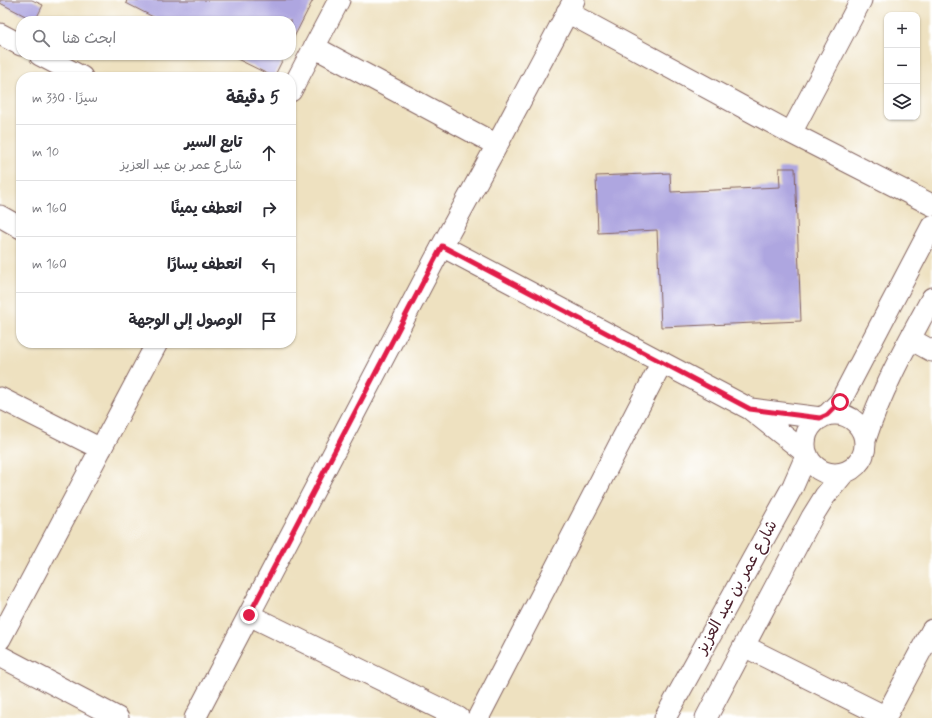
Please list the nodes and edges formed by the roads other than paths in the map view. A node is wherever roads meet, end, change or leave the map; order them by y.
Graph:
1 (339, 0) edge
2 (861, 0) edge
3 (570, 6) edge
4 (0, 34) edge
5 (16, 42) edge
6 (314, 47) junction
7 (50, 60) edge
8 (72, 72) edge
9 (296, 81) edge
10 (791, 133) junction
11 (497, 145) junction
12 (932, 205) edge
13 (0, 216) edge
14 (16, 225) edge
15 (932, 226) edge
16 (442, 246) junction
17 (932, 298) edge
18 (910, 338) junction
19 (154, 348) edge
20 (932, 351) edge
21 (662, 362) junction
22 (0, 398) edge
23 (750, 409) junction
24 (824, 416) junction
25 (865, 440) junction
26 (101, 449) junction
27 (807, 454) junction
28 (844, 473) junction
29 (249, 615) junction
30 (932, 630) edge
31 (0, 639) edge
32 (744, 646) junction
33 (0, 656) edge
34 (885, 717) edge
35 (118, 718) edge
36 (195, 718) edge
37 (459, 718) edge
38 (478, 718) edge
39 (665, 718) edge
40 (706, 718) edge

1 - 6 street
2 - 10 street
3 - 10 street
3 - 11 street
4 - 5 street
6 - 9 street
6 - 11 street
7 - 8 street
10 - 12 street
11 - 16 street
13 - 14 street
15 - 24 street
16 - 21 street
16 - 29 street
17 - 18 street
18 - 20 street
18 - 25 street
19 - 26 street
21 - 23 street
21 - 38 street
22 - 26 street
23 - 24 street
23 - 27 street
24 - 25 street
24 - 27 street
25 - 28 street
26 - 31 street
27 - 28 street
27 - 39 street, شارع عمر بن عبد العزيز
28 - 32 street, شارع عمر بن عبد العزيز
29 - 36 street
29 - 37 street
30 - 34 street
32 - 34 street
32 - 40 street, شارع عمر بن عبد العزيز
33 - 35 street

